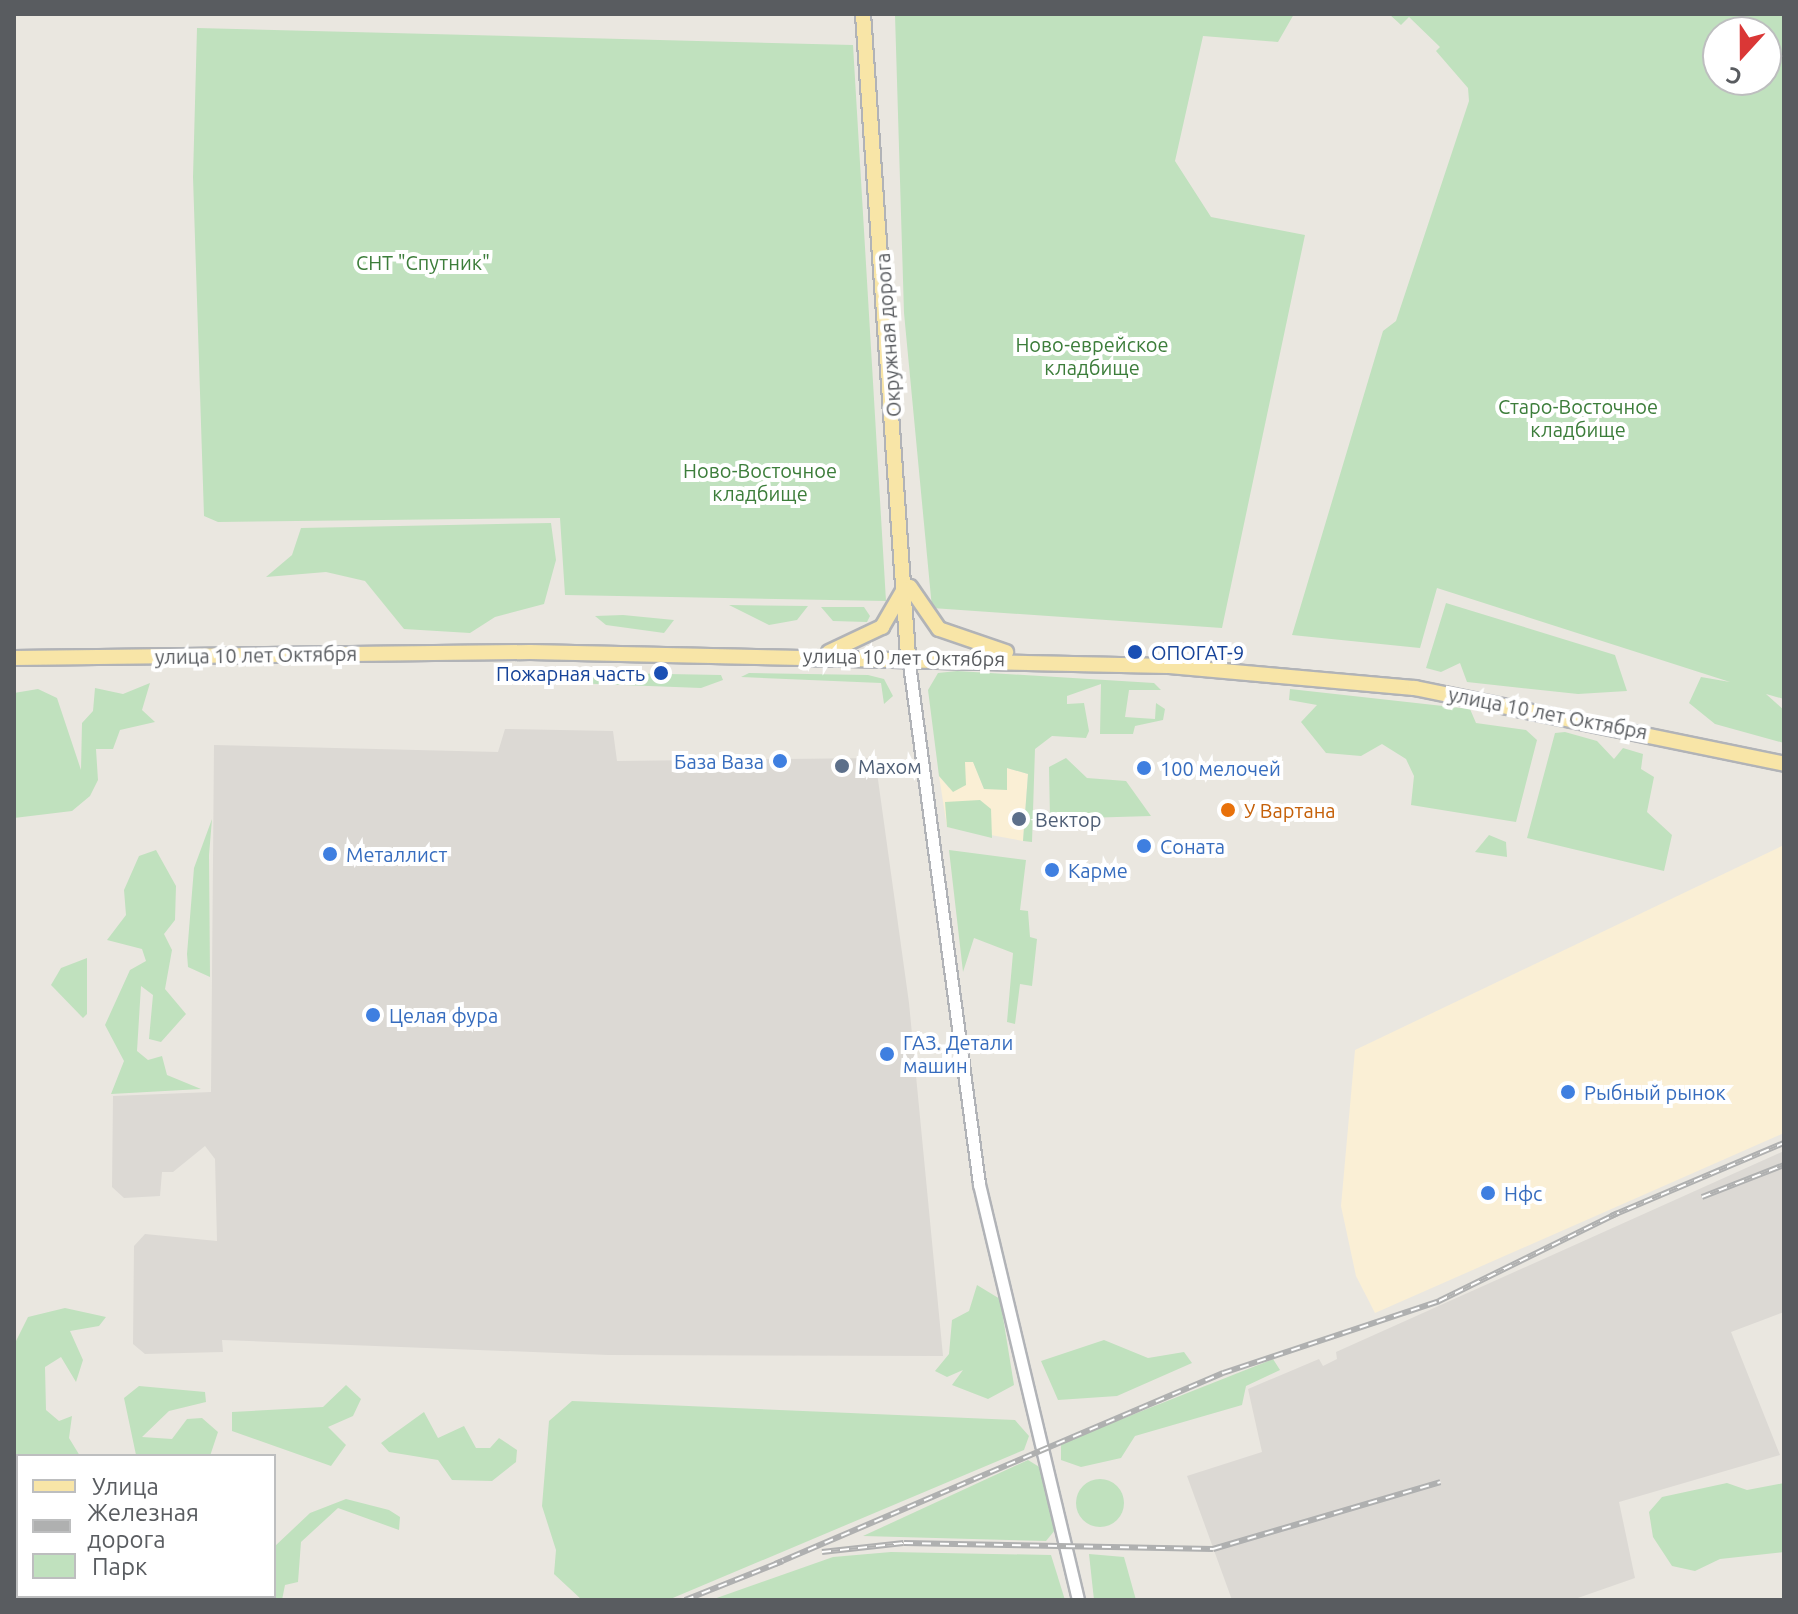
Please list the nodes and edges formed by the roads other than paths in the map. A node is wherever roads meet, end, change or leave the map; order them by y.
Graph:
1 (863, 14) edge
2 (907, 579) junction
3 (908, 656) junction
4 (810, 657) junction
5 (14, 658) edge
6 (1025, 659) junction
7 (1784, 764) edge
8 (1078, 1600) edge

1 - 2 main road, Окружная дорога
2 - 3 main road, Окружная дорога
2 - 4 main road
2 - 6 main road
3 - 4 main road, улица 10 лет Октября
3 - 6 main road, улица 10 лет Октября
3 - 8 street
4 - 5 main road, улица 10 лет Октября
6 - 7 main road, улица 10 лет Октября

